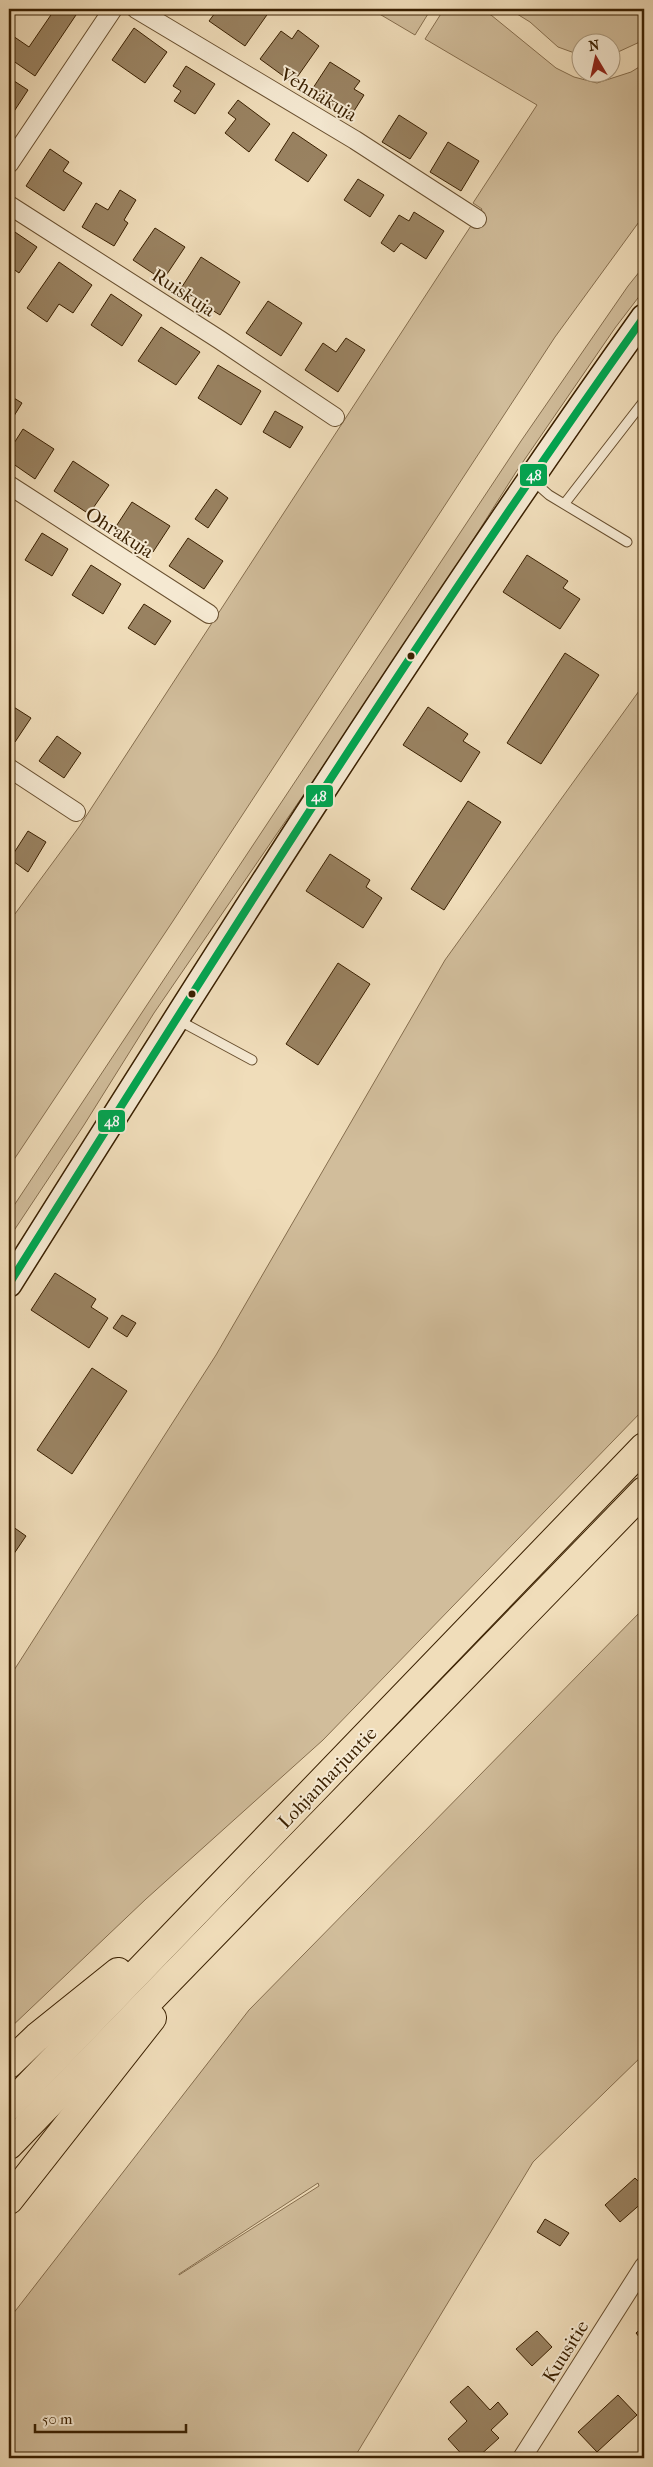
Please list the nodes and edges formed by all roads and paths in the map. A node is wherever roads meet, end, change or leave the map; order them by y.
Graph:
1 (113, 9) edge
2 (136, 9) edge
3 (9, 164) edge
4 (9, 205) edge
5 (477, 218) dead end
6 (644, 317) edge
7 (644, 401) edge
8 (335, 417) dead end
9 (530, 479) junction
10 (9, 485) edge
11 (565, 503) junction
12 (627, 542) dead end
13 (209, 614) dead end
14 (9, 768) edge
15 (76, 812) dead end
16 (176, 1018) junction
17 (252, 1060) dead end
18 (9, 1284) edge
19 (644, 1447) edge
20 (644, 1491) edge
21 (212, 1895) junction
22 (235, 1910) junction
23 (9, 2064) edge
24 (9, 2106) edge
25 (9, 2145) edge
26 (9, 2200) edge
27 (644, 2266) edge
28 (522, 2458) edge

1 - 3 street
2 - 5 street, Vehnäkuja
4 - 8 street, Ruiskuja
6 - 9 street
7 - 11 lane
9 - 11 lane
9 - 16 street
10 - 13 street, Ohrakuja
11 - 12 lane
14 - 15 street
16 - 17 lane
16 - 18 street
19 - 21 highway, Lohjanharjuntie
20 - 22 highway, Lohjanharjuntie
21 - 23 highway
21 - 24 highway, Lohjanharjuntie
22 - 25 highway, Lohjanharjuntie
22 - 26 highway
27 - 28 street, Kuusitie

